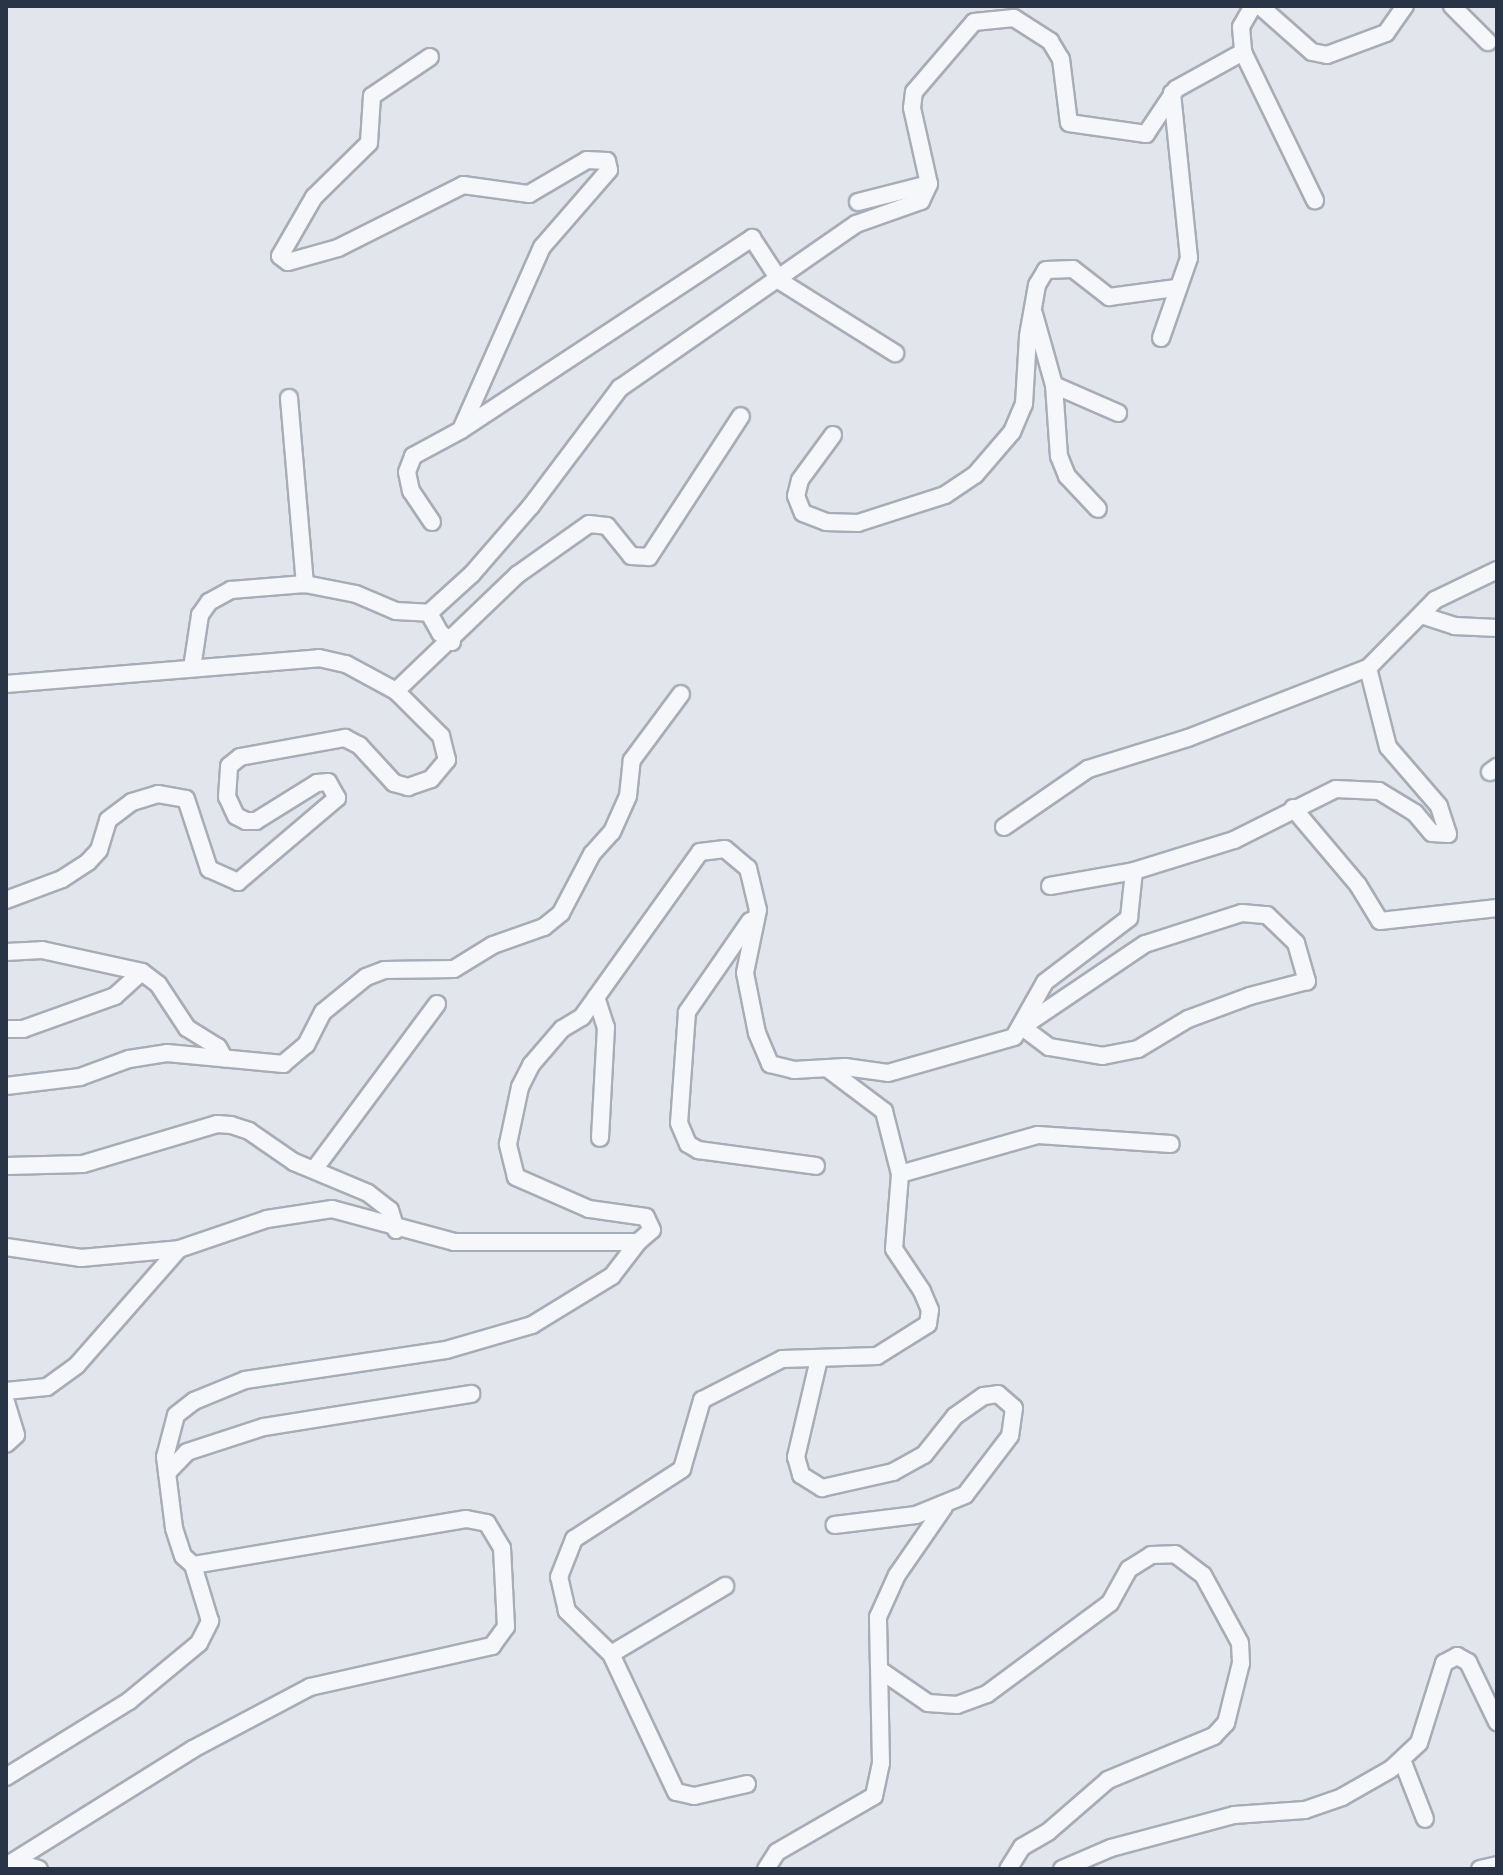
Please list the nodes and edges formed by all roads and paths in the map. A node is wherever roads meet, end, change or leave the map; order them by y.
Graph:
1 (1253, 6) edge
2 (1260, 6) edge
3 (1405, 6) edge
4 (1452, 6) edge
5 (1018, 12) edge
6 (1488, 42) dead end
7 (1243, 52) junction
8 (430, 57) dead end
9 (1172, 93) junction
10 (929, 184) junction
11 (1315, 200) dead end
12 (858, 202) dead end
13 (780, 281) junction
14 (1176, 288) junction
15 (1032, 313) junction
16 (1161, 338) dead end
17 (895, 353) dead end
18 (1054, 385) junction
19 (289, 398) dead end
20 (1118, 413) dead end
21 (741, 416) dead end
22 (461, 430) junction
23 (833, 435) dead end
24 (1098, 509) dead end
25 (432, 522) dead end
26 (1497, 570) edge
27 (305, 584) junction
28 (429, 613) junction
29 (1424, 616) junction
30 (1497, 628) edge
31 (452, 642) junction
32 (192, 668) junction
33 (1368, 668) junction
34 (6, 684) edge
35 (396, 691) junction
36 (681, 694) dead end
37 (1293, 808) junction
38 (1004, 827) dead end
39 (1134, 871) junction
40 (1050, 886) dead end
41 (6, 900) edge
42 (1497, 908) edge
43 (758, 910) junction
44 (6, 952) edge
45 (142, 972) junction
46 (596, 997) junction
47 (437, 1004) dead end
48 (1022, 1027) junction
49 (6, 1029) edge
50 (224, 1058) junction
51 (827, 1068) junction
52 (6, 1086) edge
53 (600, 1138) dead end
54 (1171, 1144) dead end
55 (6, 1166) edge
56 (816, 1166) dead end
57 (316, 1167) junction
58 (900, 1174) junction
59 (396, 1230) junction
60 (638, 1242) junction
61 (6, 1247) edge
62 (179, 1249) junction
63 (819, 1359) junction
64 (6, 1391) edge
65 (471, 1394) dead end
66 (6, 1402) edge
67 (6, 1444) edge
68 (167, 1473) junction
69 (944, 1507) junction
70 (835, 1525) dead end
71 (193, 1565) junction
72 (725, 1586) dead end
73 (611, 1654) junction
74 (880, 1670) junction
75 (1497, 1722) edge
76 (1402, 1760) junction
77 (6, 1777) edge
78 (747, 1784) dead end
79 (1425, 1819) dead end
80 (11, 1864) edge
81 (1497, 1865) edge
82 (39, 1869) edge
83 (766, 1869) edge
84 (1008, 1869) edge
85 (1062, 1869) edge
86 (1480, 1869) edge

1 - 7 street
2 - 3 street
4 - 6 street
5 - 9 street
5 - 10 street
7 - 9 street
7 - 11 street
8 - 22 street
9 - 14 street
10 - 12 street
10 - 13 street
13 - 17 street
13 - 22 street
13 - 28 street
14 - 15 street
14 - 16 street
15 - 18 street
15 - 23 street
18 - 20 street
18 - 24 street
19 - 27 street
21 - 31 street
22 - 25 street
26 - 29 street
27 - 28 street
27 - 32 street
28 - 31 street
29 - 30 street
29 - 33 street
31 - 35 street
32 - 34 street
32 - 35 street
33 - 37 street
33 - 38 street
35 - 41 street
36 - 50 street
37 - 39 street
37 - 42 street
39 - 40 street
39 - 48 street
43 - 46 street
43 - 51 street
43 - 56 street
44 - 45 street
45 - 49 street
45 - 50 street
46 - 53 street
46 - 60 street
47 - 57 street
48 - 48 street
48 - 51 street
50 - 52 street
51 - 58 street
54 - 58 street
55 - 57 street
57 - 59 street
58 - 63 street
59 - 60 street
59 - 62 street
60 - 68 street
61 - 62 street
62 - 64 street
63 - 69 street
63 - 73 street
65 - 68 street
66 - 67 street
68 - 71 street
69 - 70 street
69 - 74 street
71 - 77 street
71 - 80 street
72 - 73 street
73 - 78 street
74 - 83 street
74 - 84 street
75 - 76 street
76 - 79 street
76 - 85 street
80 - 82 street
81 - 86 street

